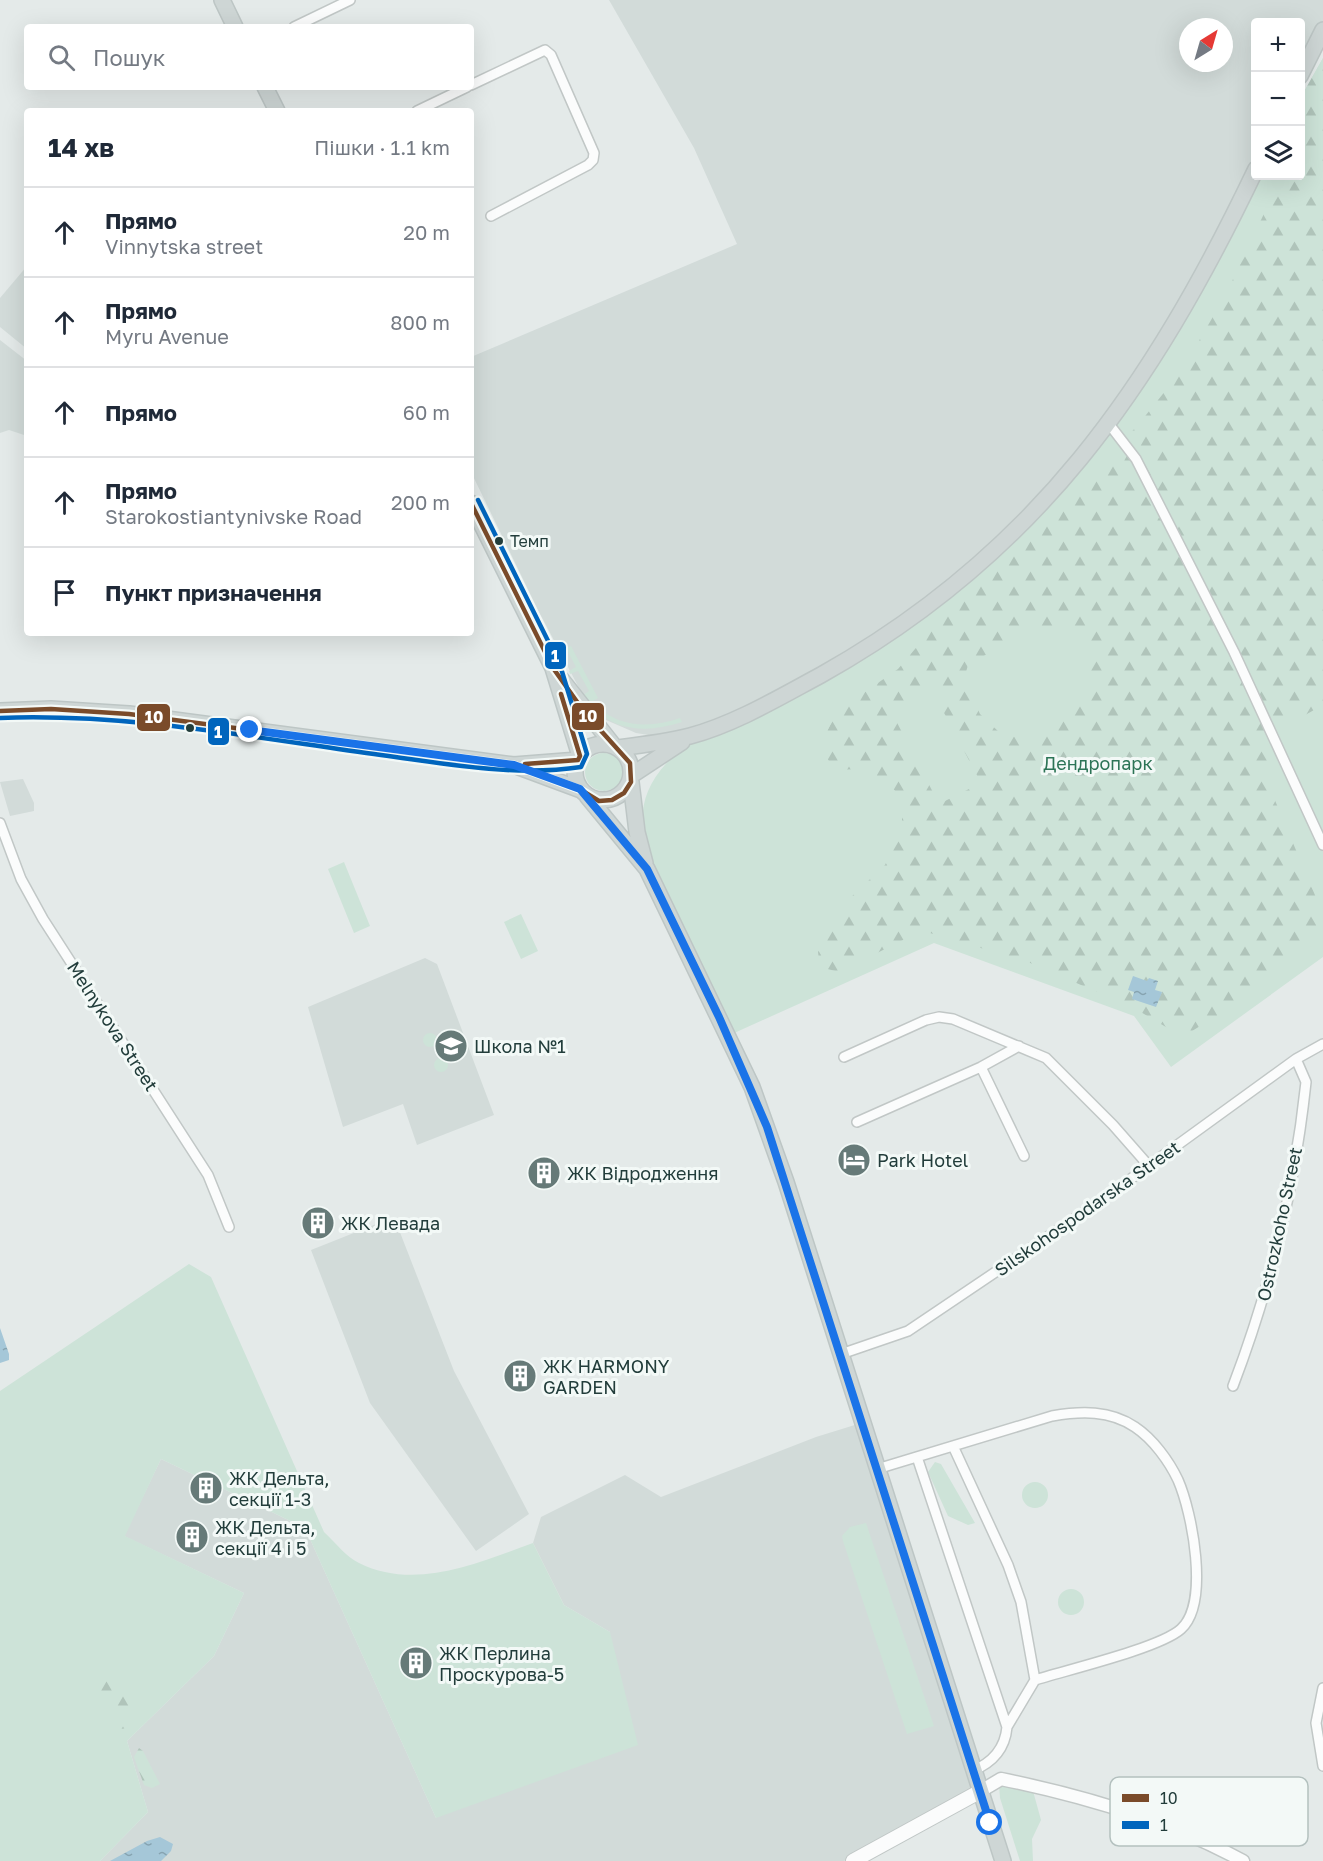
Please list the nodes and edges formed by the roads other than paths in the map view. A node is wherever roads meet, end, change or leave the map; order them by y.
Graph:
1 (222, 0) edge
2 (350, 0) edge
3 (234, 24) edge
4 (300, 24) edge
5 (1323, 30) edge
6 (1302, 72) edge
7 (474, 84) edge
8 (266, 90) edge
9 (461, 90) edge
10 (276, 108) edge
11 (423, 108) edge
12 (1251, 179) edge
13 (491, 216) dead end
14 (1109, 424) junction
15 (474, 509) edge
16 (553, 668) junction
17 (0, 711) edge
18 (693, 735) junction
19 (616, 747) junction
20 (579, 758) junction
21 (514, 765) junction
22 (631, 778) junction
23 (584, 793) junction
24 (1323, 818) edge
25 (0, 823) edge
26 (1312, 824) junction
27 (1323, 845) edge
28 (647, 869) junction
29 (1323, 1044) edge
30 (1019, 1046) junction
31 (844, 1057) dead end
32 (1296, 1059) junction
33 (981, 1067) junction
34 (857, 1122) dead end
35 (1024, 1156) dead end
36 (1149, 1166) junction
37 (229, 1227) dead end
38 (841, 1354) junction
39 (1233, 1386) dead end
40 (953, 1446) junction
41 (917, 1457) junction
42 (877, 1469) junction
43 (1035, 1680) junction
44 (1323, 1688) edge
45 (1007, 1731) junction
46 (1323, 1766) edge
47 (972, 1771) junction
48 (979, 1792) junction
49 (1110, 1808) edge
50 (1214, 1846) edge
51 (853, 1861) edge
52 (1003, 1861) edge
53 (1243, 1861) edge

1 - 3 main road
2 - 4 street
5 - 6 main road
7 - 13 street
8 - 10 main road
9 - 11 street
12 - 14 main road
14 - 18 main road
14 - 26 street
15 - 16 main road
16 - 19 main road
16 - 20 main road
17 - 21 main road
18 - 19 main road
18 - 22 main road
19 - 20 main road
19 - 22 main road
20 - 21 main road
20 - 23 main road
21 - 23 main road
22 - 23 main road
22 - 28 main road
23 - 28 main road
24 - 26 street
25 - 37 street, Melnykova Street
26 - 27 street
28 - 38 main road
29 - 32 street, Silskohospodarska Street
30 - 31 street
30 - 33 street
30 - 36 street
32 - 36 street, Silskohospodarska Street
32 - 39 street, Ostrozkoho Street
33 - 34 street
33 - 35 street
36 - 38 street, Silskohospodarska Street
38 - 42 main road
40 - 41 street
40 - 43 street
40 - 43 street
41 - 42 street
41 - 45 street
42 - 47 main road
43 - 45 street
44 - 46 street
45 - 47 street
47 - 48 main road
48 - 49 street
48 - 51 main road
48 - 52 main road
50 - 53 street

